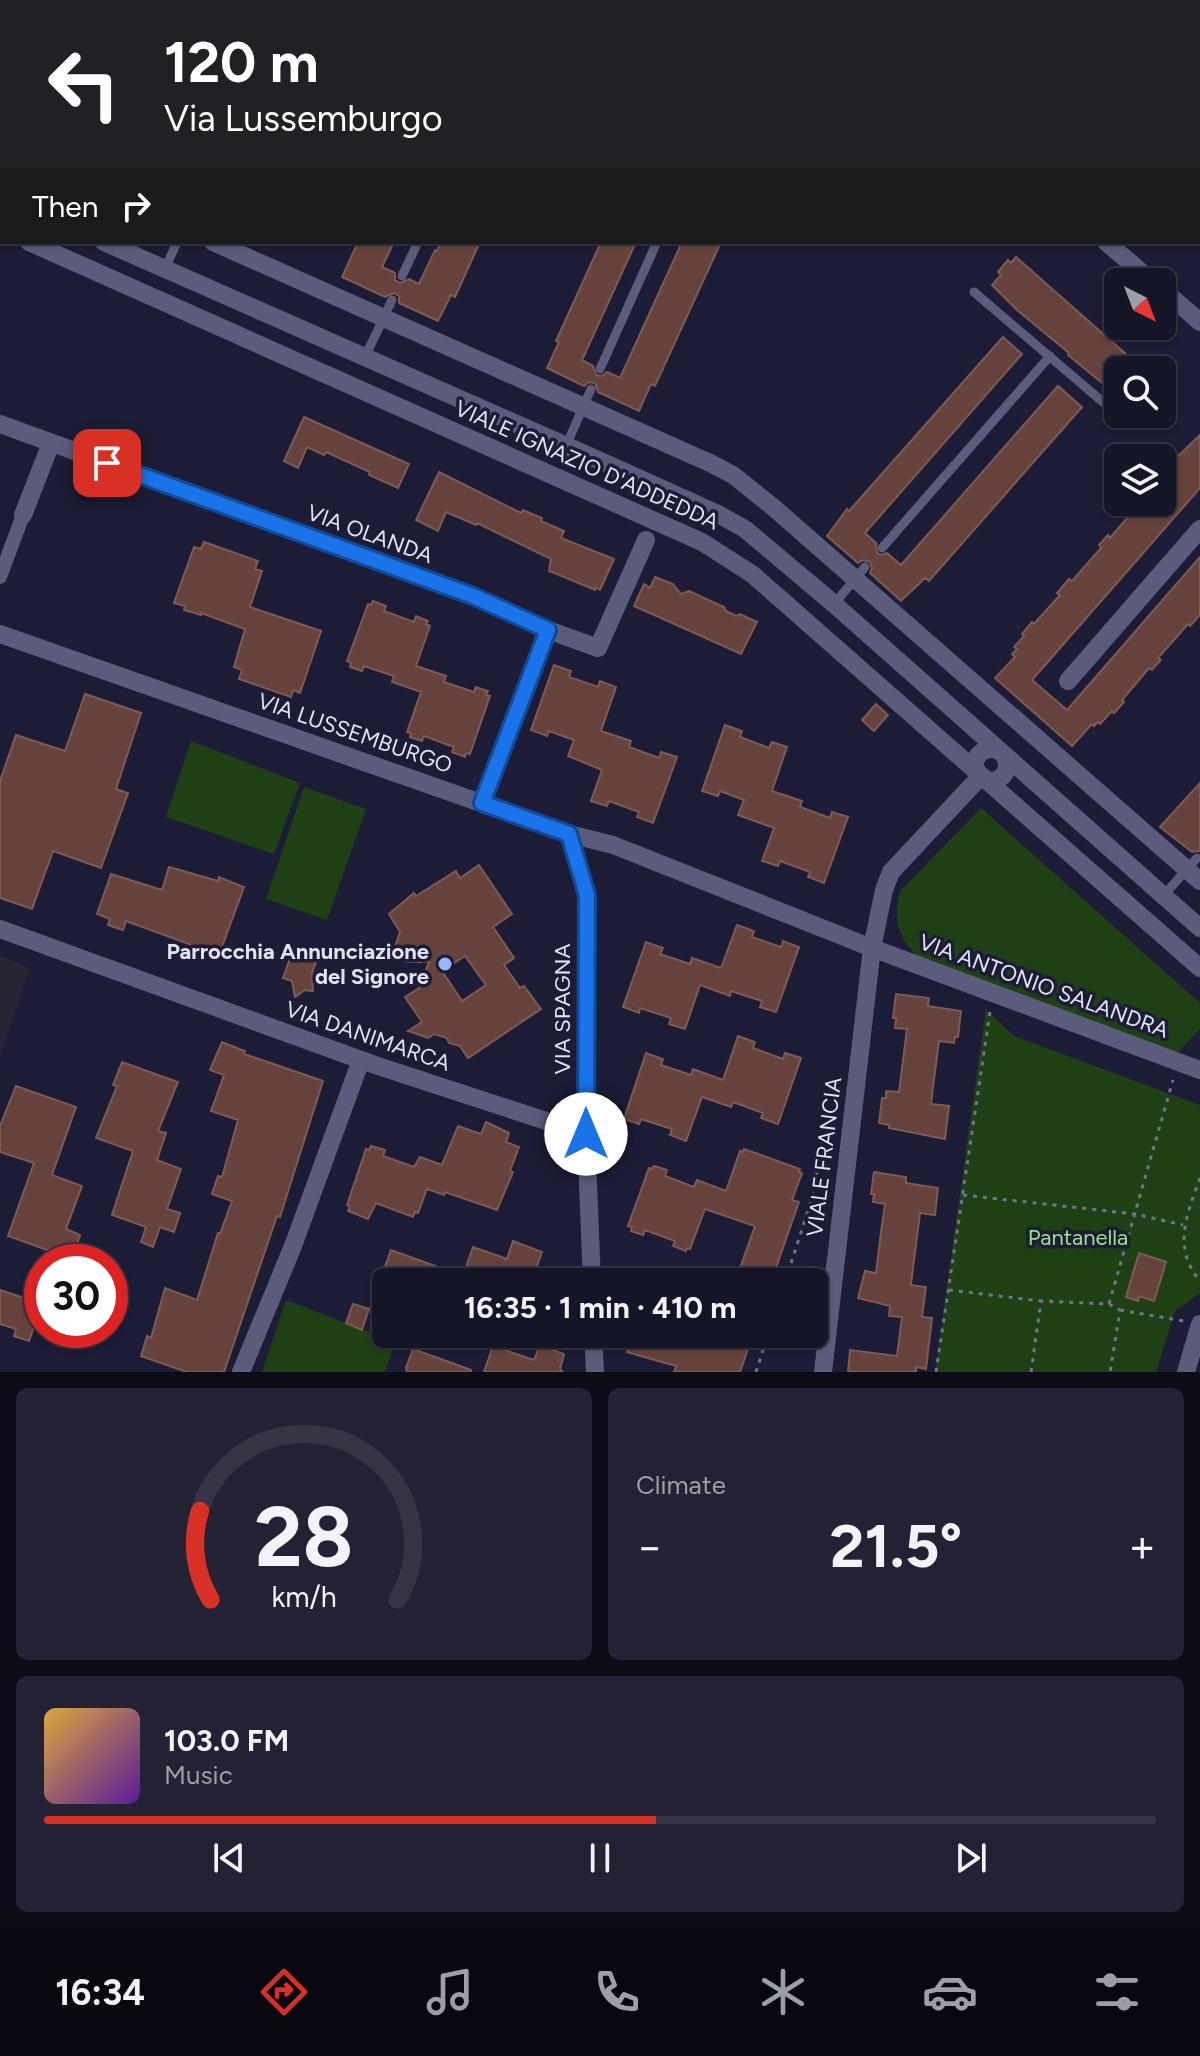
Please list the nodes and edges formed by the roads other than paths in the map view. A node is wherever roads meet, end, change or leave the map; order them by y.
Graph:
1 (33, 244) edge
2 (109, 244) edge
3 (176, 244) edge
4 (218, 244) edge
5 (417, 244) edge
6 (656, 244) edge
7 (1126, 248) edge
8 (1142, 268) edge
9 (165, 269) junction
10 (402, 276) dead end
11 (212, 290) junction
12 (974, 292) dead end
13 (1176, 301) edge
14 (388, 309) junction
15 (199, 319) junction
16 (1200, 322) edge
17 (1050, 356) junction
18 (365, 357) junction
19 (600, 369) dead end
20 (591, 389) dead end
21 (1104, 403) edge
22 (582, 408) junction
23 (0, 424) edge
24 (531, 430) junction
25 (51, 443) junction
26 (566, 446) junction
27 (518, 460) junction
28 (23, 515) joint
29 (655, 521) junction
30 (1200, 529) edge
31 (646, 540) joint
32 (882, 548) dead end
33 (860, 573) junction
34 (0, 577) edge
35 (834, 604) junction
36 (548, 630) junction
37 (0, 634) edge
38 (1068, 681) dead end
39 (1001, 752) junction
40 (980, 777) junction
41 (482, 803) junction
42 (569, 834) junction
43 (1195, 869) edge
44 (1163, 896) junction
45 (1200, 928) edge
46 (0, 929) edge
47 (872, 948) junction
48 (1200, 968) edge
49 (361, 1060) junction
50 (1200, 1070) edge
51 (586, 1134) junction
52 (591, 1268) edge
53 (1193, 1323) edge
54 (594, 1348) edge
55 (241, 1372) edge
56 (595, 1372) edge
57 (823, 1372) edge
58 (1186, 1372) edge

1 - 15 street, VIALE IGNAZIO D'ADDEDDA
2 - 9 street, VIALE IGNAZIO D'ADDEDDA
3 - 9 lane
4 - 14 street
5 - 10 lane
6 - 19 lane
7 - 8 street
9 - 11 street, VIALE IGNAZIO D'ADDEDDA
11 - 15 street
11 - 18 street, VIALE IGNAZIO D'ADDEDDA
12 - 17 lane
13 - 16 street
14 - 18 lane
14 - 22 street
15 - 27 street, VIALE IGNAZIO D'ADDEDDA
17 - 21 lane
17 - 32 lane
18 - 24 street, VIALE IGNAZIO D'ADDEDDA
20 - 22 lane, VIALE IGNAZIO D'ADDEDDA
22 - 26 lane, VIALE IGNAZIO D'ADDEDDA
22 - 33 street
23 - 25 street, VIA OLANDA
24 - 26 street, VIALE IGNAZIO D'ADDEDDA
24 - 27 street
25 - 28 street
25 - 36 street, VIA OLANDA
26 - 35 street, VIALE IGNAZIO D'ADDEDDA
27 - 29 street, VIALE IGNAZIO D'ADDEDDA
28 - 34 street
29 - 31 street
29 - 40 street, VIALE IGNAZIO D'ADDEDDA
30 - 38 street
31 - 36 street, VIA OLANDA
33 - 35 lane
33 - 43 street
35 - 39 street, VIALE IGNAZIO D'ADDEDDA
36 - 41 street
37 - 41 street, VIA LUSSEMBURGO
39 - 40 street, VIALE FRANCIA
39 - 44 street, VIALE IGNAZIO D'ADDEDDA
40 - 47 street, VIALE FRANCIA
40 - 48 street, VIALE IGNAZIO D'ADDEDDA
41 - 42 street, VIA LUSSEMBURGO
42 - 47 street, VIA LUSSEMBURGO
42 - 51 street, VIA SPAGNA
43 - 44 lane
44 - 45 street, VIALE IGNAZIO D'ADDEDDA
46 - 49 street, VIA DANIMARCA
47 - 50 street, VIA ANTONIO SALANDRA
47 - 57 street, VIALE FRANCIA
49 - 51 street, VIA DANIMARCA
49 - 55 street
51 - 52 street, VIA SPAGNA
53 - 58 street
54 - 56 street

